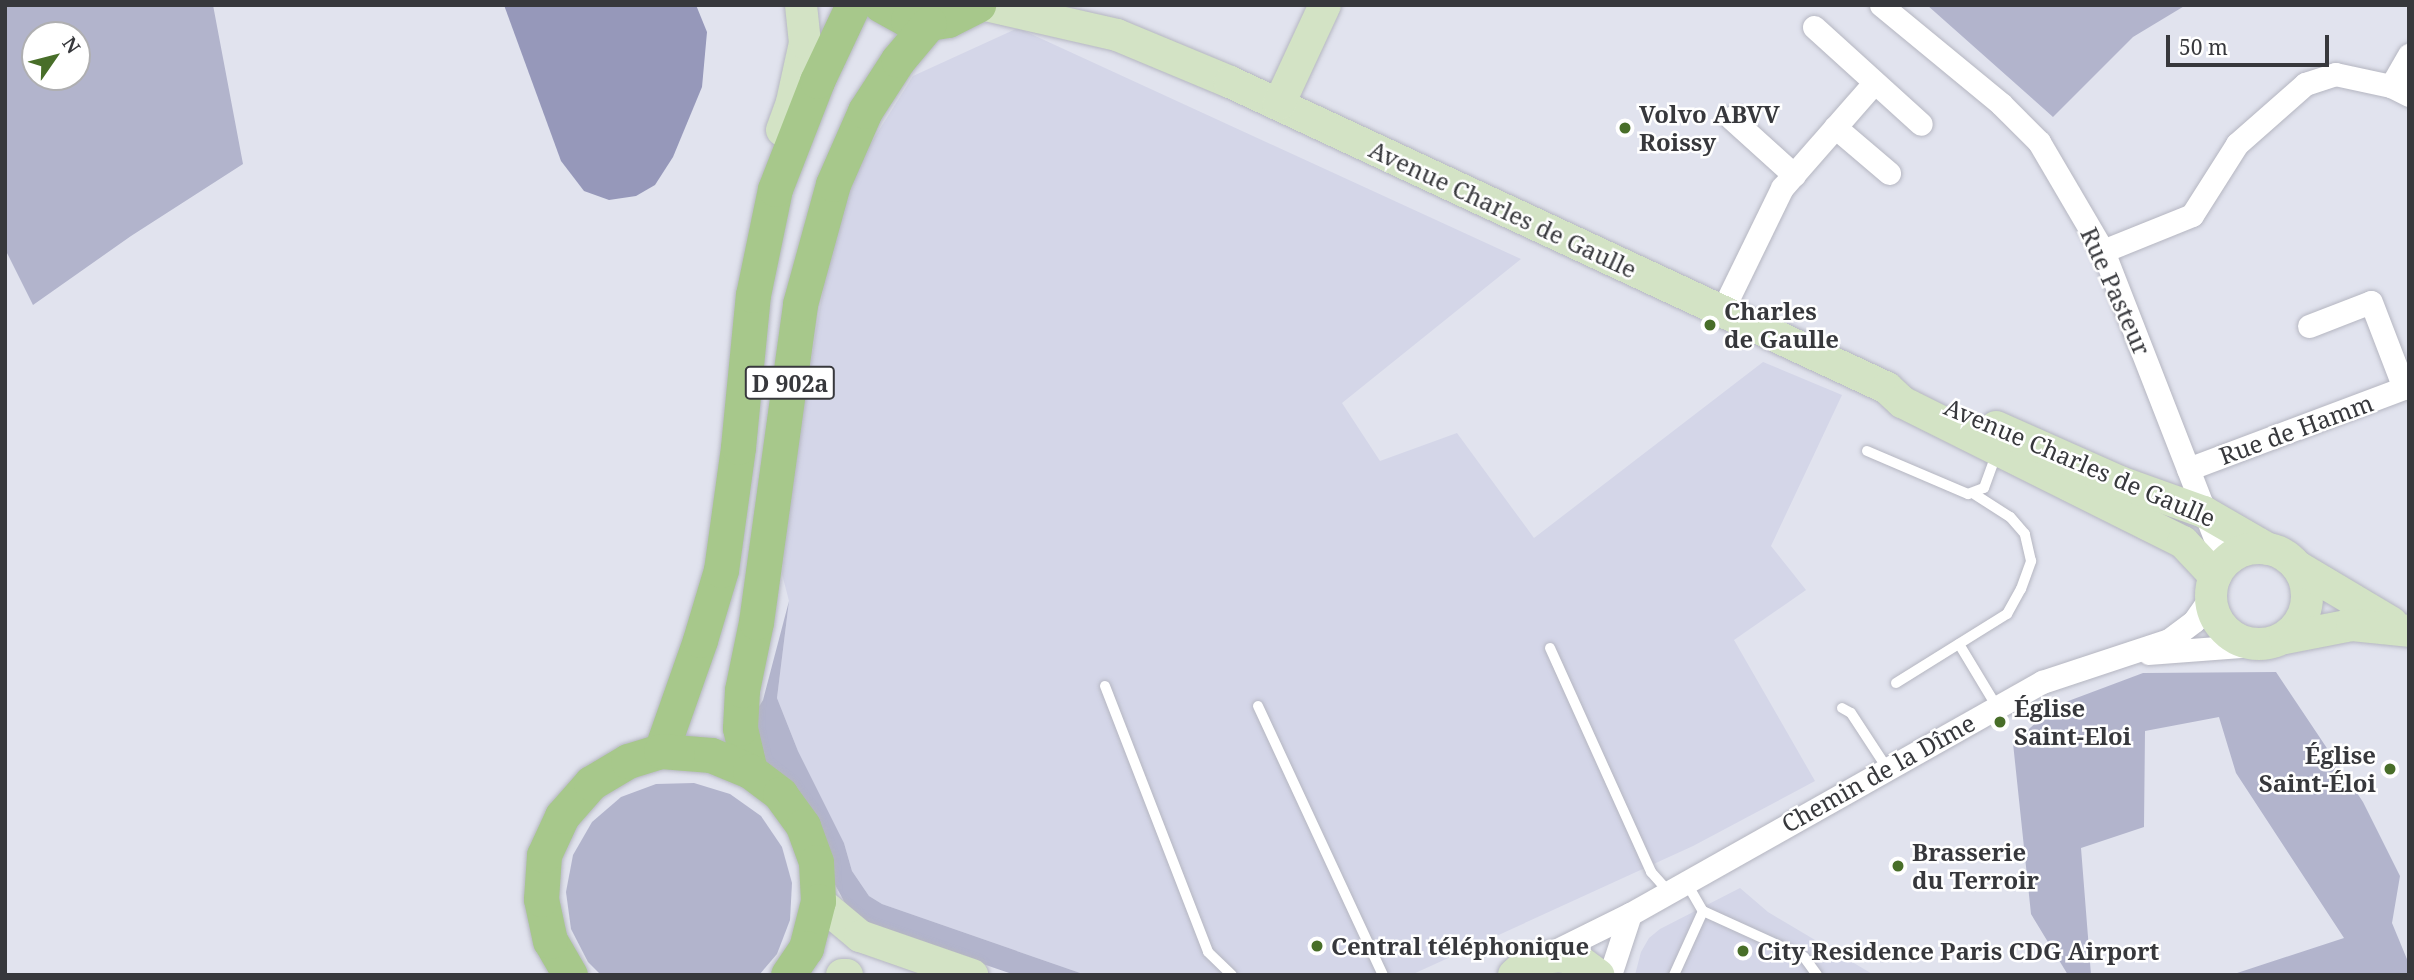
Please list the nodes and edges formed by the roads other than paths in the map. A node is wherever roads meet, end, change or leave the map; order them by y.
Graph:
1 (801, 5) edge
2 (853, 5) edge
3 (881, 5) edge
4 (978, 5) edge
5 (985, 5) edge
6 (1079, 5) edge
7 (1325, 5) edge
8 (1881, 5) edge
9 (929, 23) junction
10 (1814, 27) dead end
11 (1117, 35) junction
12 (2409, 55) edge
13 (1874, 83) junction
14 (2400, 91) edge
15 (1279, 104) junction
16 (1731, 118) dead end
17 (1921, 124) dead end
18 (1835, 127) junction
19 (1889, 173) dead end
20 (1794, 175) junction
21 (775, 189) junction
22 (2104, 251) junction
23 (1722, 311) junction
24 (2309, 326) dead end
25 (2406, 387) edge
26 (1998, 439) junction
27 (1867, 452) dead end
28 (2188, 469) junction
29 (1974, 494) junction
30 (2204, 512) junction
31 (2269, 549) junction
32 (2298, 567) junction
33 (2216, 579) junction
34 (2407, 631) edge
35 (2270, 641) junction
36 (1959, 644) junction
37 (1550, 648) dead end
38 (2135, 653) junction
39 (1896, 683) dead end
40 (1105, 686) dead end
41 (1258, 706) dead end
42 (1997, 707) junction
43 (1842, 708) dead end
44 (661, 751) junction
45 (1887, 768) junction
46 (750, 771) junction
47 (1677, 887) junction
48 (818, 901) junction
49 (1703, 911) junction
50 (1630, 914) junction
51 (1542, 958) junction
52 (570, 975) edge
53 (788, 975) edge
54 (842, 975) edge
55 (848, 975) edge
56 (972, 975) edge
57 (1232, 975) edge
58 (1383, 975) edge
59 (1514, 975) edge
60 (1598, 975) edge
61 (1610, 975) edge
62 (1674, 975) edge
63 (1817, 975) edge

1 - 21 street
2 - 21 main road, D 902a
3 - 9 main road
4 - 9 main road
5 - 11 street, Avenue Charles de Gaulle
6 - 11 street, Avenue Charles de Gaulle
7 - 15 street
8 - 22 street, Rue Pasteur
9 - 46 main road, D 902a
10 - 13 street
11 - 15 street, Avenue Charles de Gaulle
12 - 14 street
13 - 17 street
13 - 18 street
14 - 22 street
15 - 23 street, Avenue Charles de Gaulle
16 - 20 street
18 - 19 street
18 - 20 street
20 - 23 street
21 - 44 main road, D 902a
22 - 28 street, Rue Pasteur
23 - 26 street, Avenue Charles de Gaulle
24 - 25 street, Rue de Hamm
25 - 28 street, Rue de Hamm
26 - 29 lane
26 - 30 street, Avenue Charles de Gaulle
26 - 33 street, Avenue Charles de Gaulle
27 - 29 lane
28 - 30 street, Rue Pasteur
29 - 36 lane
30 - 31 street, Avenue Charles de Gaulle
30 - 33 street, Rue Pasteur
31 - 32 street
31 - 33 street
32 - 34 street
32 - 35 street
33 - 35 street
33 - 38 street, Chemin de la Dîme
34 - 35 street
35 - 38 street, Chemin de la Dîme
36 - 39 lane
36 - 42 lane
37 - 47 lane
38 - 42 street, Chemin de la Dîme
40 - 57 lane
41 - 58 lane
42 - 45 street, Chemin de la Dîme
43 - 45 lane
44 - 46 main road
44 - 52 main road
45 - 47 street, Chemin de la Dîme
46 - 48 main road
47 - 49 lane
47 - 50 street, Chemin de la Dîme
48 - 53 main road
48 - 56 street
49 - 62 lane
49 - 63 lane
50 - 51 street, Chemin de la Dîme
50 - 61 street
51 - 59 street
51 - 60 street
54 - 55 street

